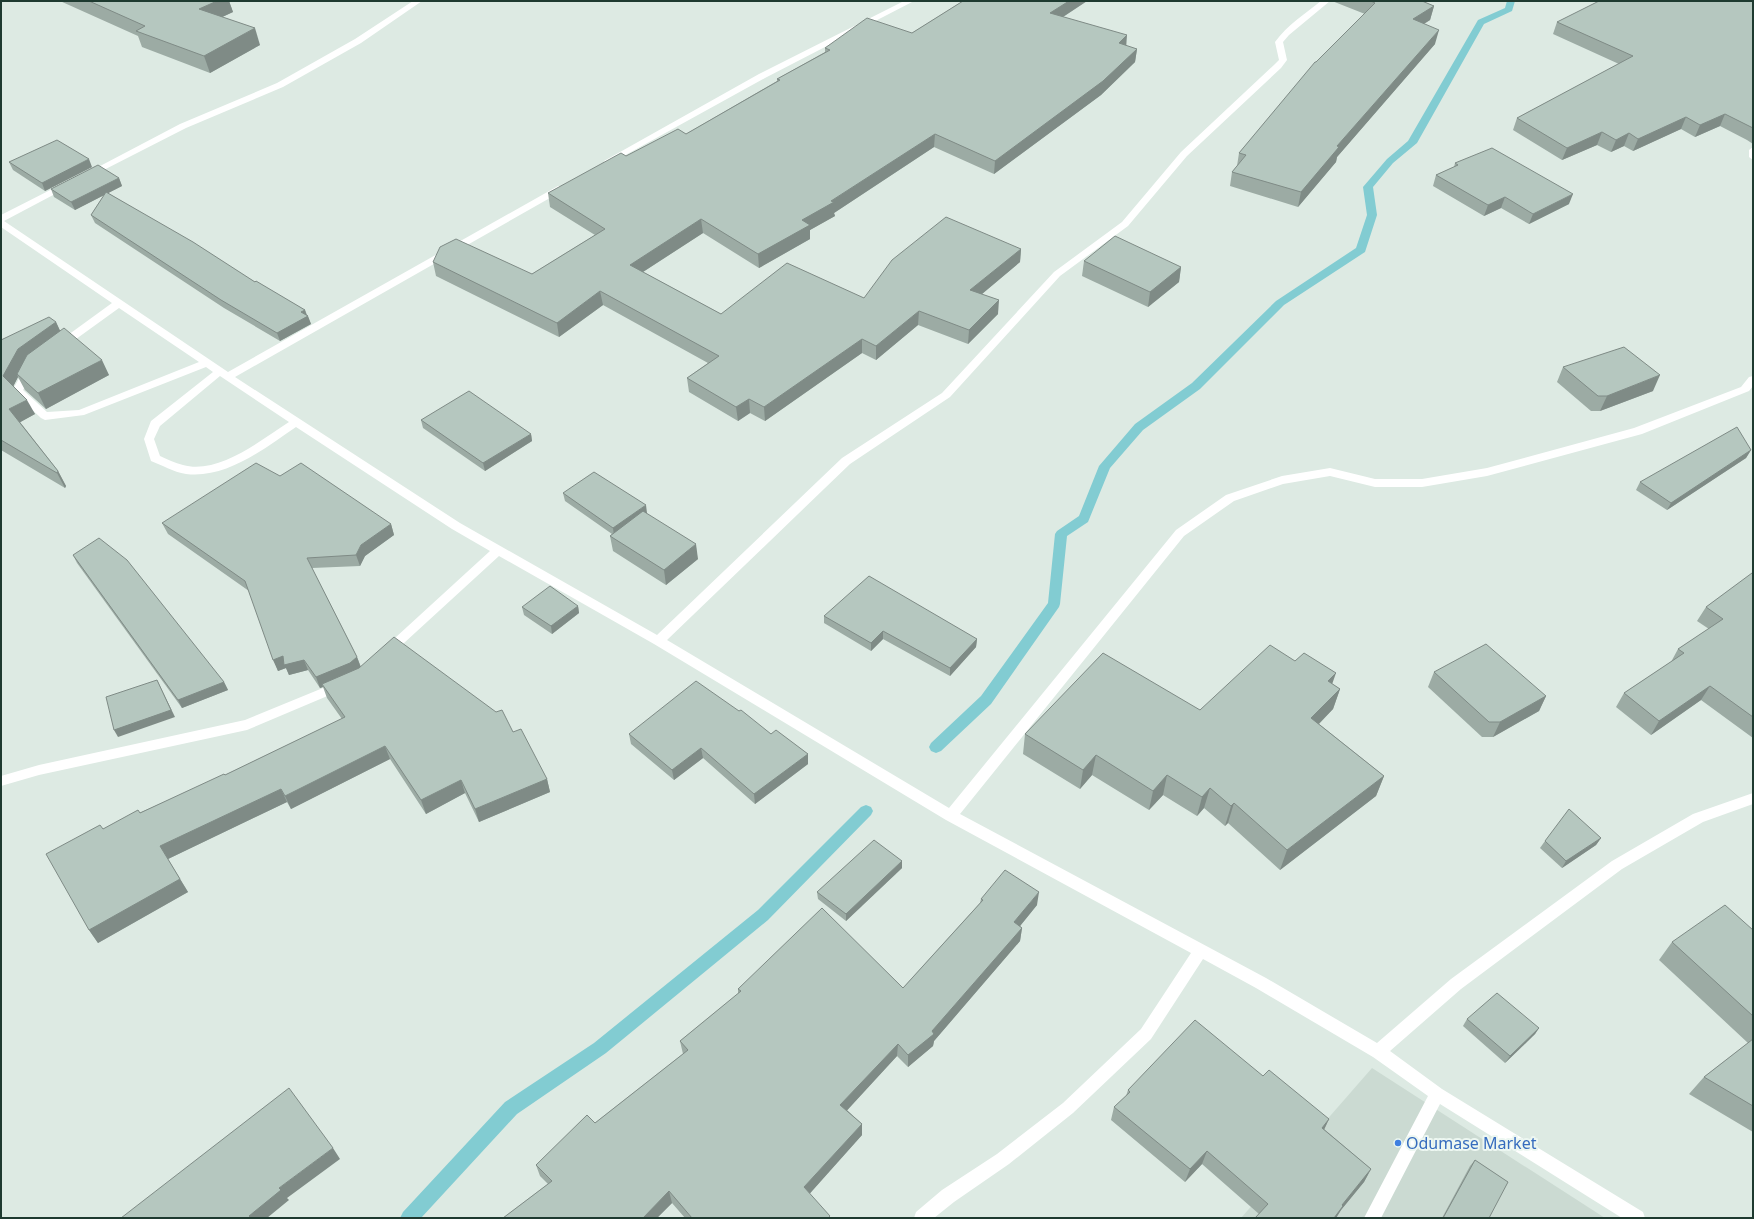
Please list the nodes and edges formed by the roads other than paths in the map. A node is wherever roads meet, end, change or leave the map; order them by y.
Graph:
1 (418, 1) edge
2 (910, 1) edge
3 (1326, 1) edge
4 (1753, 150) edge
5 (1753, 157) edge
6 (598, 167) edge
7 (571, 182) edge
8 (1, 219) edge
9 (1, 223) edge
10 (118, 304) junction
11 (55, 349) edge
12 (37, 363) edge
13 (207, 363) junction
14 (224, 373) junction
15 (1753, 379) edge
16 (297, 421) junction
17 (498, 550) junction
18 (658, 641) junction
19 (377, 662) edge
20 (352, 681) edge
21 (1, 782) edge
22 (1753, 798) edge
23 (951, 816) junction
24 (1201, 950) junction
25 (1378, 1052) junction
26 (1437, 1094) junction
27 (922, 1218) edge
28 (1372, 1218) edge
29 (1637, 1218) edge

1 - 8 street
2 - 6 street
3 - 18 street
4 - 5 street
7 - 14 street
9 - 10 street
10 - 11 street
10 - 13 street
12 - 13 street
13 - 14 street
14 - 16 street
14 - 16 street
15 - 23 street
16 - 17 street
17 - 18 street
17 - 19 street
18 - 23 street
20 - 21 street
22 - 25 street
23 - 24 street
24 - 25 street
24 - 27 street
25 - 26 street
26 - 28 street
26 - 29 street

